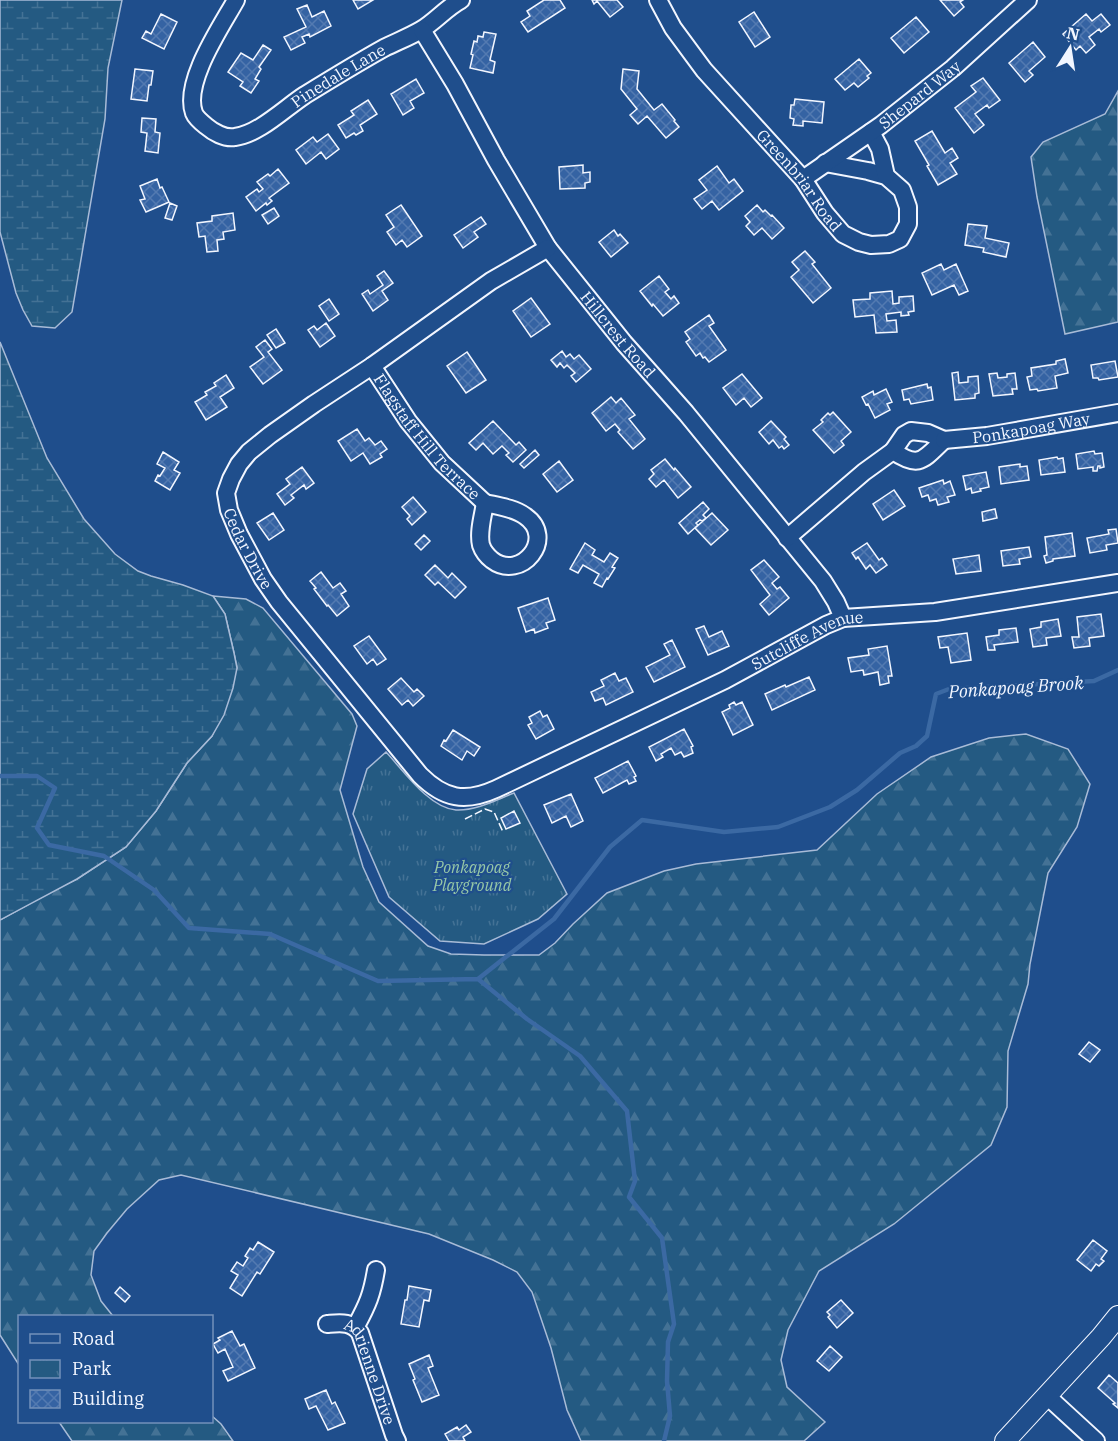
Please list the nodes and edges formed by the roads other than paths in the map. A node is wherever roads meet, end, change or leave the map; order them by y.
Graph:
1 (236, 0) edge
2 (462, 0) edge
3 (658, 0) edge
4 (1028, 0) edge
5 (422, 30) junction
6 (870, 132) junction
7 (825, 163) junction
8 (886, 176) junction
9 (803, 178) junction
10 (548, 248) junction
11 (372, 366) junction
12 (1118, 413) edge
13 (944, 440) junction
14 (893, 451) junction
15 (485, 503) dead end
16 (787, 538) junction
17 (1118, 583) edge
18 (843, 618) junction
19 (520, 778) joint
20 (376, 1270) dead end
21 (1118, 1316) edge
22 (327, 1324) dead end
23 (356, 1326) junction
24 (1047, 1396) junction
25 (397, 1441) edge
26 (1005, 1441) edge
27 (1096, 1441) edge

1 - 5 street, Pinedale Lane
2 - 5 street, Pinedale Lane
3 - 9 street, Greenbriar Road
4 - 6 street, Shepard Way
5 - 10 street, Hillcrest Road
6 - 7 street, Shepard Way
6 - 8 street
7 - 8 street, Greenbriar Road
7 - 9 street, Shepard Way
8 - 9 street, Greenbriar Road
10 - 11 street, Cedar Drive
10 - 16 street, Hillcrest Road
11 - 15 street, Flagstaff Hill Terrace
11 - 19 street, Cedar Drive
12 - 13 street, Ponkapoag Way
13 - 14 street
13 - 14 street
14 - 16 street
16 - 18 street, Hillcrest Road
17 - 18 street, Sutcliffe Avenue
18 - 19 street, Sutcliffe Avenue
20 - 23 street
21 - 24 main road
22 - 23 street, Adrienne Drive
23 - 25 street, Adrienne Drive
24 - 26 main road
24 - 27 street

